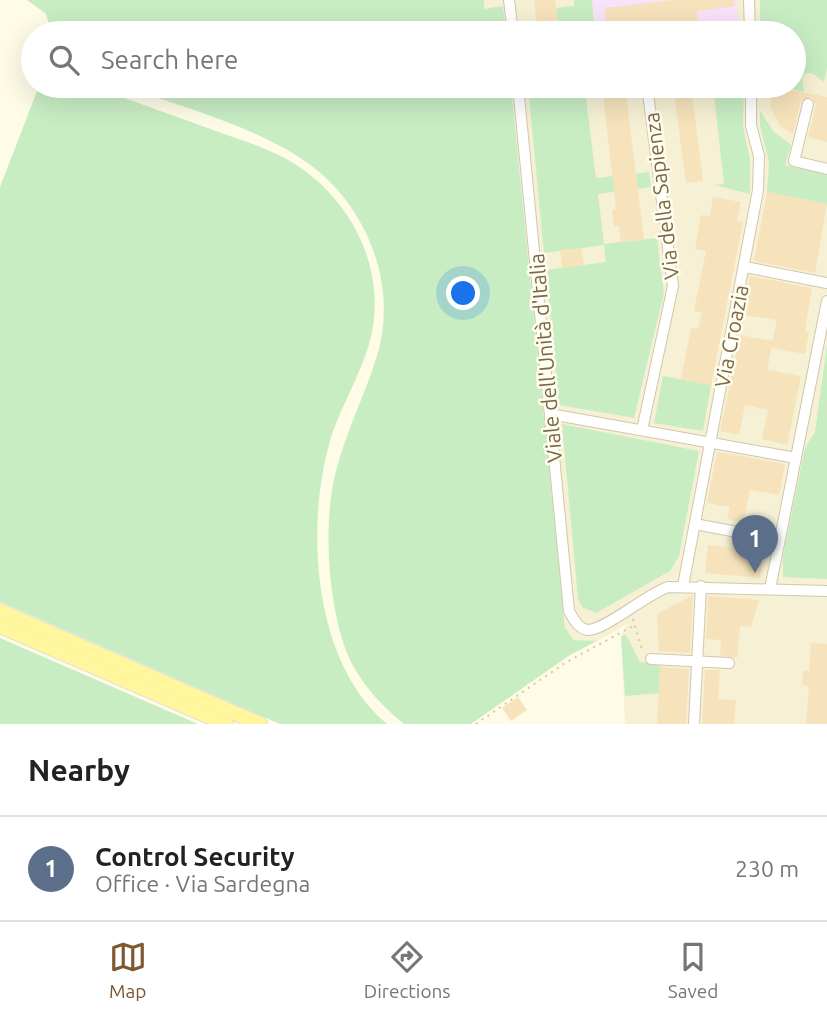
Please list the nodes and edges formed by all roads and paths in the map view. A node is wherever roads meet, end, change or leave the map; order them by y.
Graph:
1 (509, 0) edge
2 (749, 0) edge
3 (512, 21) edge
4 (750, 21) edge
5 (519, 98) edge
6 (649, 98) edge
7 (751, 98) edge
8 (808, 104) dead end
9 (827, 169) edge
10 (745, 267) junction
11 (827, 283) edge
12 (827, 301) edge
13 (550, 414) junction
14 (642, 430) junction
15 (711, 442) junction
16 (796, 458) junction
17 (695, 524) junction
18 (779, 540) junction
19 (683, 586) junction
20 (701, 586) junction
21 (769, 589) junction
22 (827, 591) edge
23 (629, 608) junction
24 (0, 611) edge
25 (635, 625) junction
26 (0, 626) edge
27 (651, 659) joint
28 (697, 661) junction
29 (729, 663) dead end
30 (226, 724) edge
31 (260, 724) edge
32 (476, 724) edge
33 (694, 724) edge

1 - 3 street
2 - 4 street
5 - 13 street, Viale dell'Unità d'Italia
6 - 14 street, Via della Sapienza
7 - 10 street, Via Croazia
8 - 9 street
10 - 11 street
10 - 15 street, Via Croazia
12 - 16 street
13 - 14 street
13 - 23 street, Viale dell'Unità d'Italia
14 - 15 street
15 - 16 street
15 - 17 street, Via Croazia
16 - 18 street
17 - 18 street
17 - 19 street, Via Croazia
18 - 21 street
19 - 20 street
19 - 23 street
20 - 21 street
20 - 28 street
21 - 22 street
23 - 25 path
24 - 31 main road
25 - 27 path
25 - 32 path
26 - 30 main road
27 - 28 street
28 - 29 street
28 - 33 street

